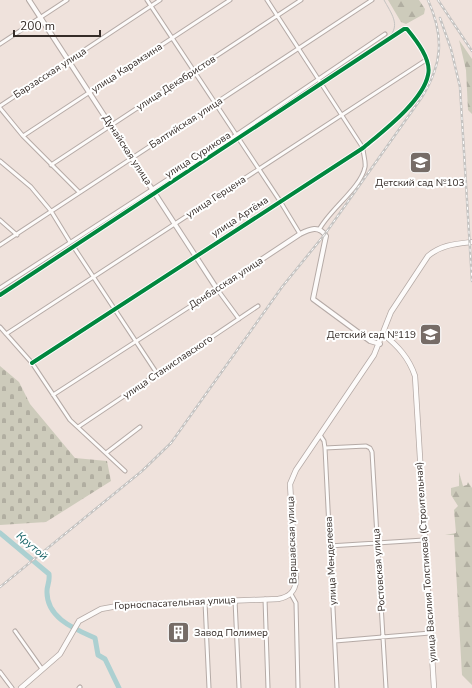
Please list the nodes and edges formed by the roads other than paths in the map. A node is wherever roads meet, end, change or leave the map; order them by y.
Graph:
1 (29, 0) edge
2 (67, 0) edge
3 (147, 0) edge
4 (160, 0) edge
5 (230, 0) edge
6 (267, 0) edge
7 (301, 0) edge
8 (372, 0) edge
9 (151, 6) junction
10 (277, 15) junction
11 (40, 18) junction
12 (385, 34) dead end
13 (173, 38) junction
14 (0, 44) edge
15 (299, 48) junction
16 (426, 60) junction
17 (68, 61) junction
18 (195, 71) junction
19 (319, 80) junction
20 (321, 84) junction
21 (89, 92) junction
22 (216, 104) junction
23 (0, 107) edge
24 (342, 114) junction
25 (110, 125) junction
26 (236, 134) junction
27 (23, 136) junction
28 (239, 138) junction
29 (362, 148) junction
30 (132, 158) junction
31 (0, 161) edge
32 (51, 165) junction
33 (259, 169) junction
34 (153, 191) junction
35 (79, 192) junction
36 (280, 200) junction
37 (50, 211) junction
38 (0, 220) edge
39 (175, 223) junction
40 (319, 230) junction
41 (300, 234) junction
42 (17, 235) junction
43 (70, 242) junction
44 (472, 242) edge
45 (0, 245) edge
46 (73, 246) junction
47 (196, 255) junction
48 (93, 277) junction
49 (0, 288) edge
50 (217, 289) junction
51 (0, 295) edge
52 (258, 306) dead end
53 (113, 308) junction
54 (239, 319) junction
55 (0, 327) edge
56 (6, 334) junction
57 (383, 334) junction
58 (135, 342) junction
59 (380, 344) junction
60 (32, 362) junction
61 (158, 374) junction
62 (53, 395) junction
63 (78, 426) junction
64 (140, 427) dead end
65 (320, 435) junction
66 (325, 448) junction
67 (106, 453) junction
68 (125, 471) dead end
69 (424, 540) junction
70 (376, 544) junction
71 (329, 546) junction
72 (291, 594) junction
73 (265, 599) junction
74 (235, 600) junction
75 (205, 602) junction
76 (15, 630) dead end
77 (430, 633) junction
78 (384, 638) junction
79 (335, 641) junction
80 (42, 669) junction
81 (0, 672) edge
82 (12, 688) edge
83 (21, 688) edge
84 (209, 688) edge
85 (239, 688) edge
86 (268, 688) edge
87 (298, 688) edge
88 (337, 688) edge
89 (386, 688) edge
90 (434, 688) edge

1 - 11 street, Дунайская улица
2 - 11 street
3 - 9 street
4 - 9 street, Барзасская улица
5 - 13 street, улица Карамзина
6 - 10 street
7 - 10 street, улица Декабристов
8 - 15 street, Балтийская улица
9 - 13 street
9 - 17 street, Барзасская улица
10 - 15 street
10 - 18 street, улица Декабристов
11 - 14 street
11 - 17 street, Дунайская улица
12 - 19 street, улица Сурикова
13 - 18 street
13 - 21 street, улица Карамзина
15 - 19 street
15 - 22 street, Балтийская улица
16 - 20 street, улица Сурикова
16 - 24 street, улица Герцена
16 - 29 street, улица Артёма
17 - 21 street, Дунайская улица
17 - 23 street, Барзасская улица
18 - 22 street
18 - 25 street, улица Декабристов
19 - 20 street
19 - 26 street, улица Сурикова
20 - 24 street
20 - 28 street, улица Сурикова
21 - 25 street, Дунайская улица
21 - 27 street, улица Карамзина
22 - 26 street
22 - 30 street, Балтийская улица
23 - 27 street
24 - 29 street
24 - 33 street, улица Герцена
25 - 30 street, Дунайская улица
25 - 32 street, улица Декабристов
26 - 28 street
26 - 34 street, улица Сурикова
27 - 32 street
28 - 33 street
28 - 34 street, улица Сурикова
29 - 36 street, улица Артёма
29 - 40 street
30 - 34 street, Дунайская улица
30 - 35 street, Балтийская улица
31 - 37 street
32 - 35 street
33 - 36 street
33 - 39 street, улица Герцена
34 - 39 street, Дунайская улица
34 - 43 street, улица Сурикова
34 - 46 street, улица Сурикова
35 - 37 street, Балтийская улица
36 - 41 street
36 - 47 street, улица Артёма
37 - 42 street, Балтийская улица
37 - 43 street
38 - 42 street
39 - 47 street, Дунайская улица
39 - 48 street, улица Герцена
40 - 41 street, Донбасская улица
40 - 59 street
41 - 50 street, Донбасская улица
42 - 45 street, Балтийская улица
43 - 49 street, улица Сурикова
44 - 57 main road
46 - 48 street
46 - 51 street, улица Сурикова
47 - 50 street, Дунайская улица
47 - 53 street, улица Артёма
48 - 53 street
48 - 56 street, улица Герцена
50 - 54 street, Дунайская улица
50 - 58 street, Донбасская улица
52 - 54 street, улица Станиславского
53 - 58 street
53 - 60 street, улица Артёма
54 - 61 street, улица Станиславского
55 - 56 street
56 - 60 street
57 - 59 main road
57 - 69 main road, улица Василия Толстикова (Строительная)
58 - 61 street
58 - 62 street, Донбасская улица
59 - 65 main road
60 - 62 street
61 - 63 street, улица Станиславского
62 - 63 street
63 - 67 street
64 - 67 street
65 - 66 street, улица Менделеева
65 - 72 main road, Варшавская улица
66 - 70 street, Ростовская улица
66 - 71 street, улица Менделеева
67 - 68 street
69 - 70 street
69 - 77 main road, улица Василия Толстикова (Строительная)
70 - 71 street
70 - 78 street, Ростовская улица
71 - 79 street, улица Менделеева
72 - 73 main road, Горноспасательная улица
72 - 87 street, Варшавская улица
73 - 74 main road, Горноспасательная улица
73 - 86 street
74 - 75 main road, Горноспасательная улица
74 - 85 street
75 - 80 main road, Горноспасательная улица
75 - 84 street
76 - 80 street
77 - 78 street
77 - 90 main road, улица Василия Толстикова (Строительная)
78 - 79 street
78 - 89 street, Ростовская улица
79 - 88 street, улица Менделеева
80 - 83 main road, Горноспасательная улица
81 - 82 street

